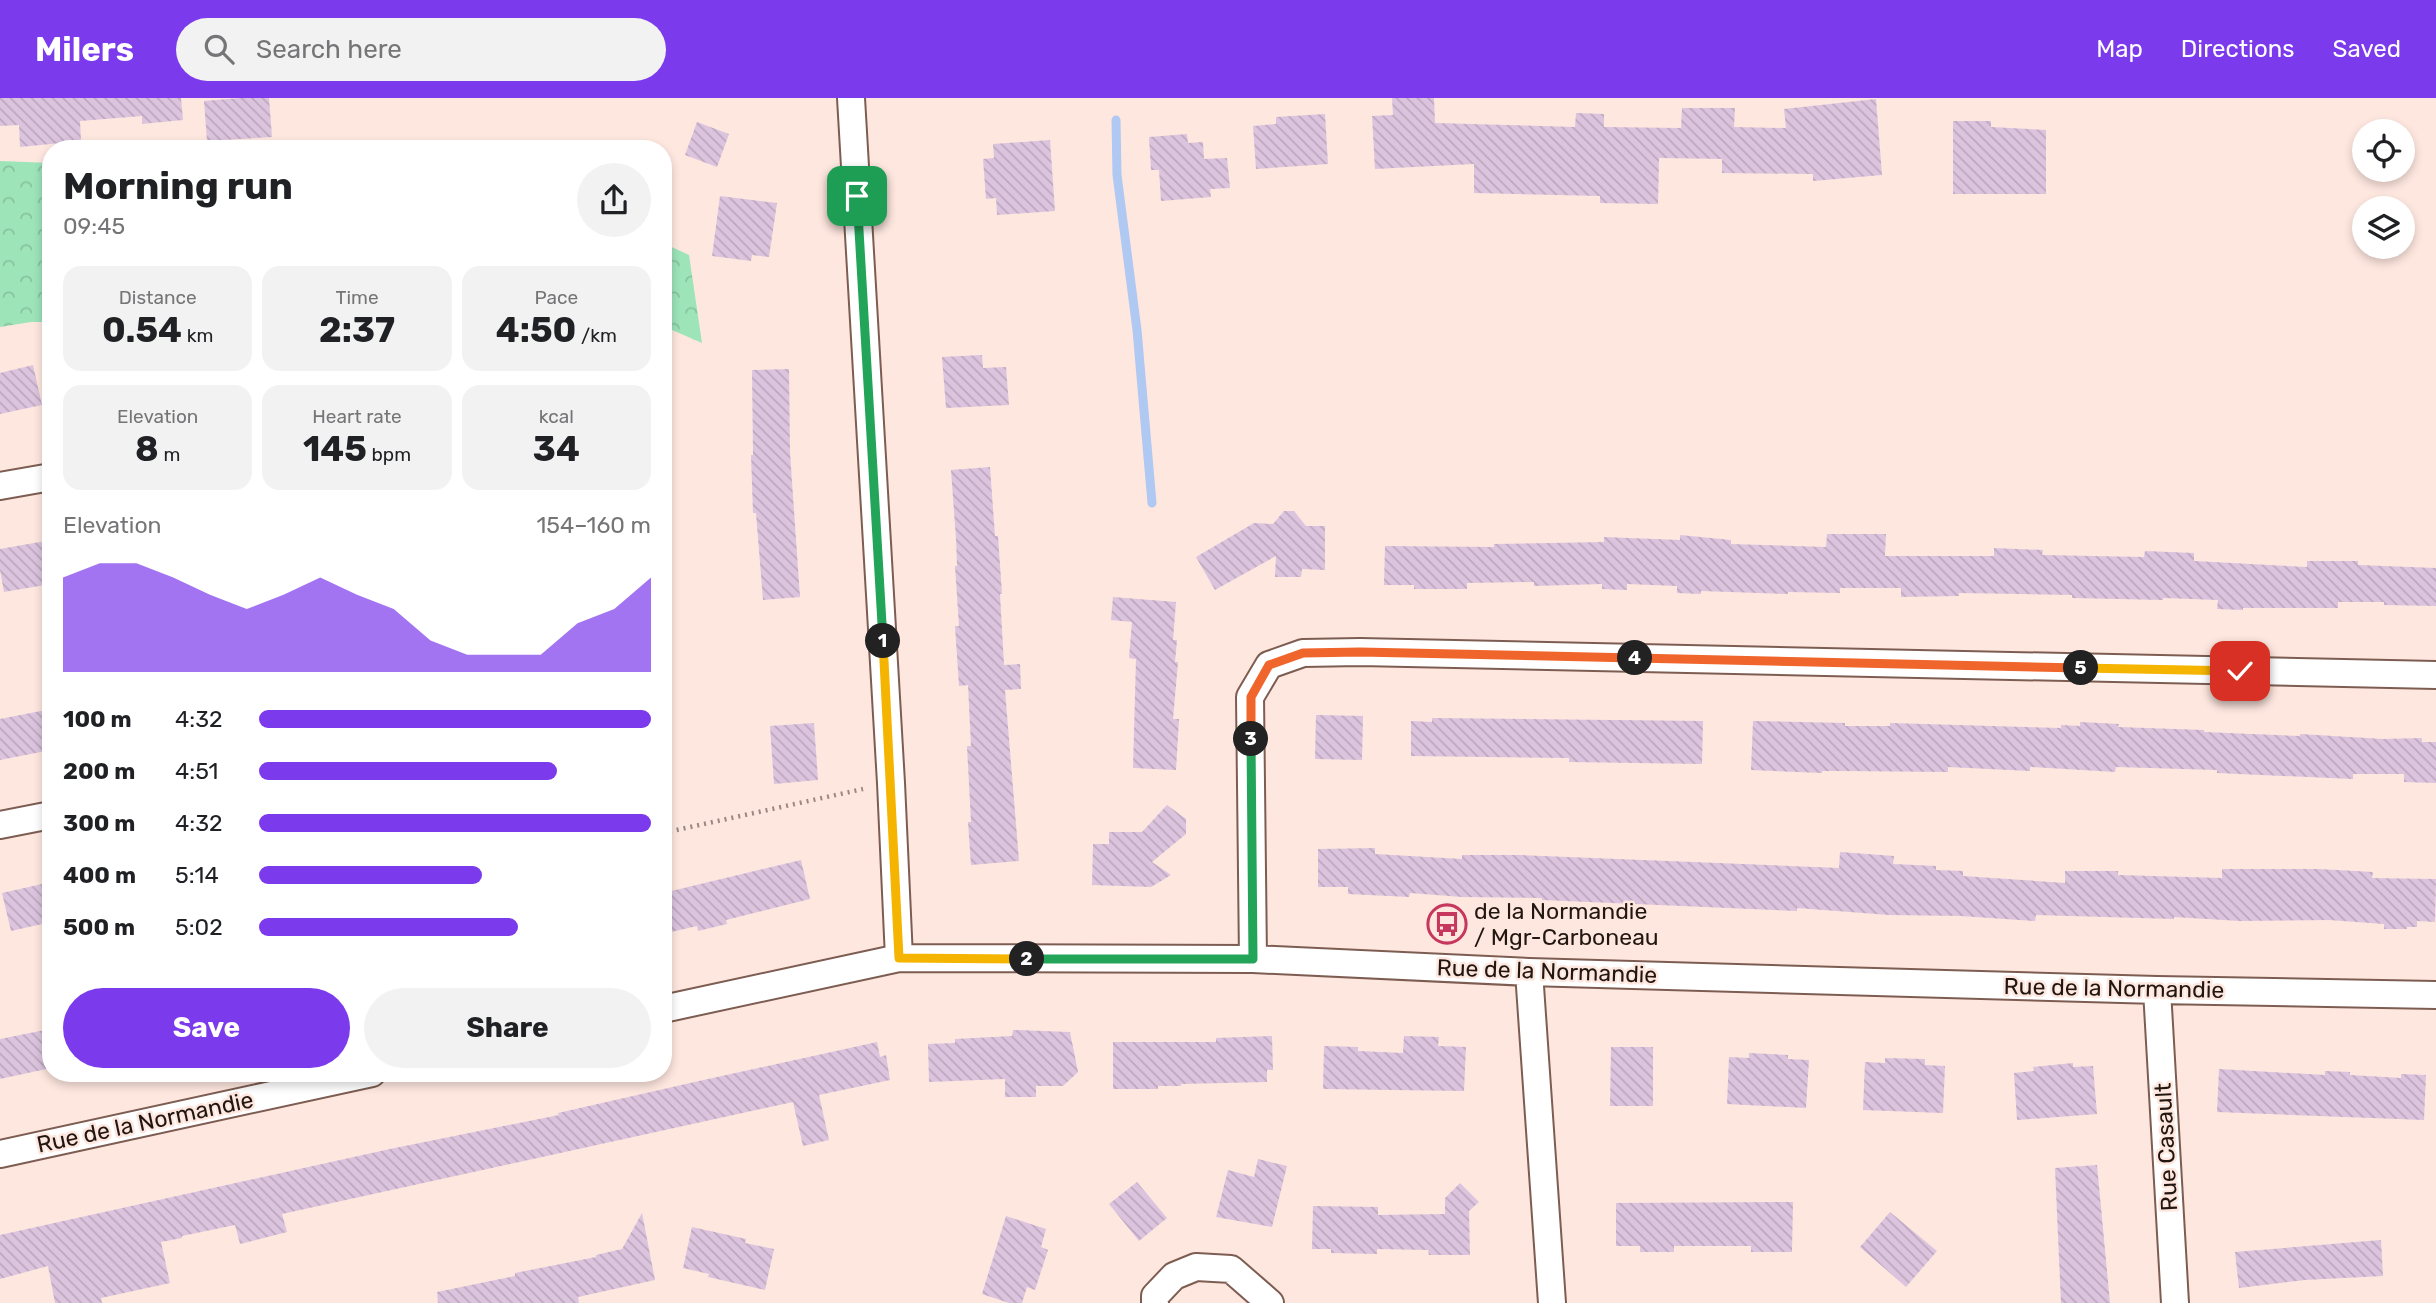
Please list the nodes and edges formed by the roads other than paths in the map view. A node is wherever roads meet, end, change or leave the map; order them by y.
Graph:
1 (851, 98) edge
2 (42, 479) edge
3 (0, 486) edge
4 (2436, 675) edge
5 (42, 817) edge
6 (0, 825) edge
7 (899, 958) junction
8 (1253, 959) junction
9 (1529, 972) junction
10 (2157, 990) junction
11 (2436, 995) edge
12 (672, 1007) edge
13 (331, 1082) edge
14 (0, 1154) edge
15 (1155, 1303) edge
16 (1270, 1303) edge
17 (1552, 1303) edge
18 (2175, 1303) edge

1 - 7 street
2 - 3 street
4 - 8 street
5 - 6 street
7 - 8 street, Rue de la Normandie
7 - 12 street, Rue de la Normandie
8 - 9 street, Rue de la Normandie
9 - 10 street, Rue de la Normandie
9 - 17 street
10 - 11 street, Rue de la Normandie
10 - 18 street, Rue Casault
13 - 14 street, Rue de la Normandie
15 - 16 street

